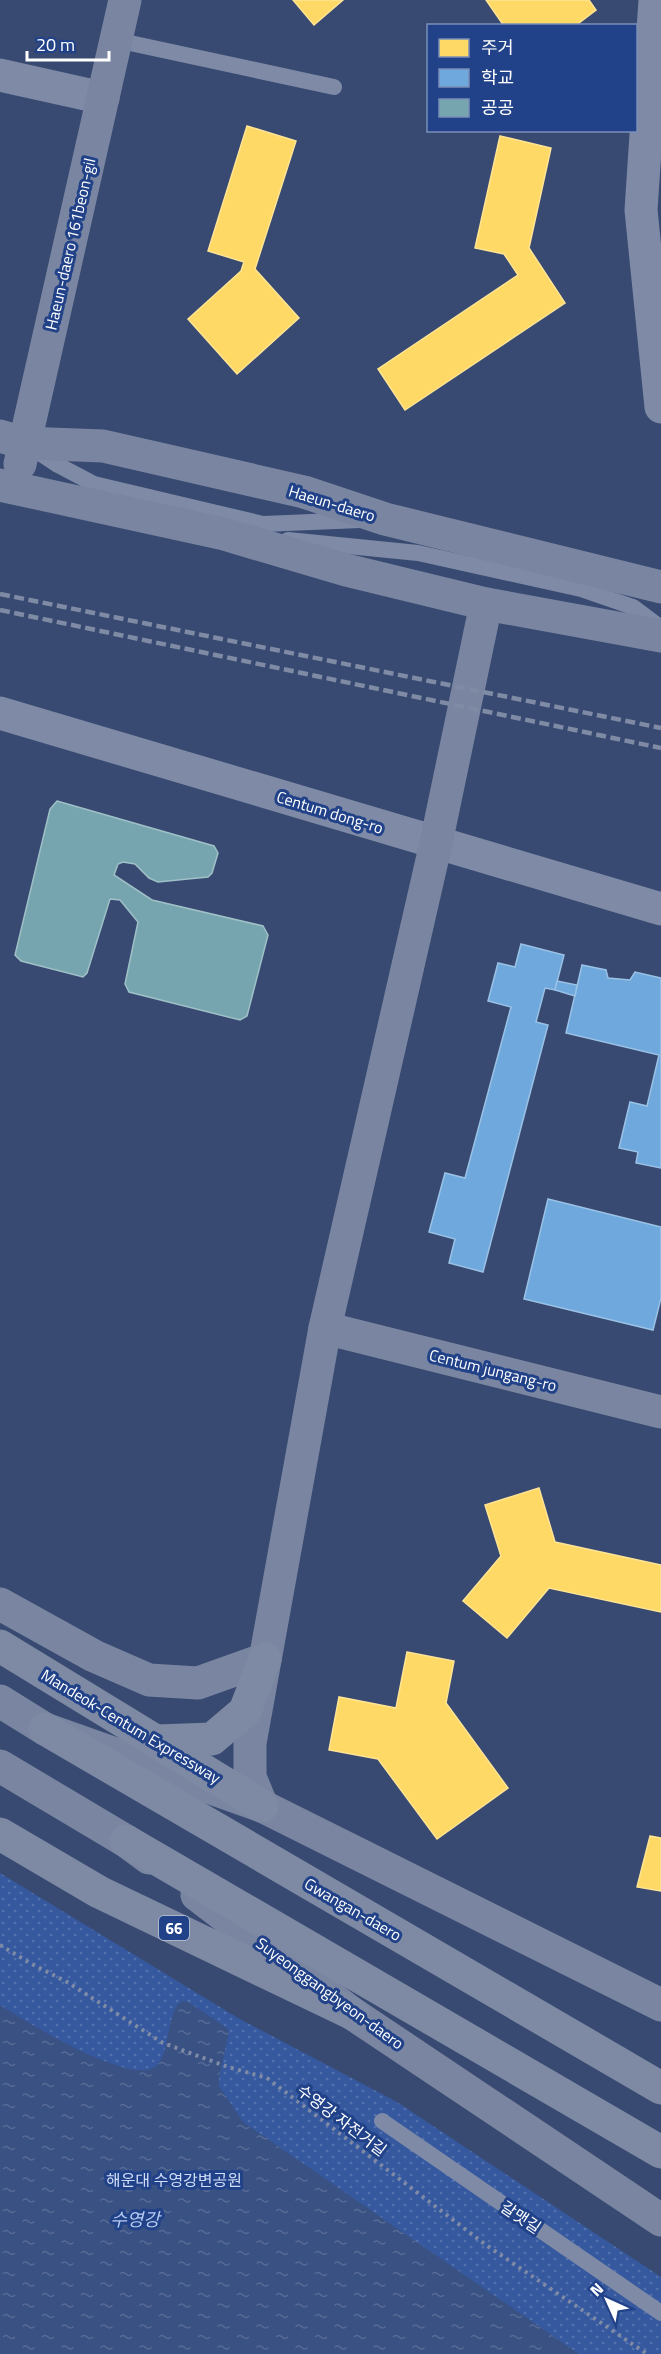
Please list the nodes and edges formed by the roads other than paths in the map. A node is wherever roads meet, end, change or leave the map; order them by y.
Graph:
1 (125, 0) edge
2 (655, 0) edge
3 (116, 40) junction
4 (0, 75) edge
5 (334, 87) dead end
6 (103, 98) junction
7 (654, 133) edge
8 (661, 407) edge
9 (12, 440) edge
10 (8, 486) edge
11 (224, 534) junction
12 (661, 587) edge
13 (486, 604) junction
14 (661, 628) edge
15 (661, 636) edge
16 (0, 713) edge
17 (436, 843) junction
18 (661, 909) edge
19 (325, 1328) junction
20 (661, 1412) edge
21 (0, 1604) edge
22 (0, 1646) edge
23 (265, 1659) junction
24 (0, 1701) edge
25 (45, 1730) junction
26 (157, 1741) junction
27 (0, 1766) edge
28 (262, 1806) junction
29 (0, 1833) edge
30 (126, 1841) junction
31 (661, 2005) edge
32 (353, 2014) junction
33 (661, 2088) edge
34 (382, 2121) dead end
35 (661, 2152) edge
36 (661, 2220) edge
37 (661, 2313) edge

1 - 3 main road, Haeun-daero 161beon-gil
2 - 7 street
3 - 5 lane
3 - 6 main road, Haeun-daero 161beon-gil
4 - 6 street
6 - 9 main road, Haeun-daero 161beon-gil
7 - 8 street
9 - 10 main road, Haeun-daero 161beon-gil
9 - 12 main road, Haeun-daero
10 - 11 main road
11 - 13 main road
11 - 14 lane
13 - 15 main road
13 - 17 main road
16 - 17 street, Centum dong-ro
17 - 18 street, Centum dong-ro
17 - 19 main road
19 - 20 main road, Centum jungang-ro
19 - 23 main road
21 - 23 main road
22 - 26 highway, Mandeok-Centum Expressway
23 - 26 highway
23 - 28 main road
24 - 25 main road
25 - 28 main road
25 - 33 highway, Gwangan-daero
26 - 28 highway, Mandeok-Centum Expressway
27 - 30 main road, Suyeonggangbyeon-daero
28 - 31 main road
29 - 32 highway, 66
30 - 32 main road, Suyeonggangbyeon-daero
30 - 35 highway
32 - 36 main road, Suyeonggangbyeon-daero
34 - 37 lane, 갈맷길

